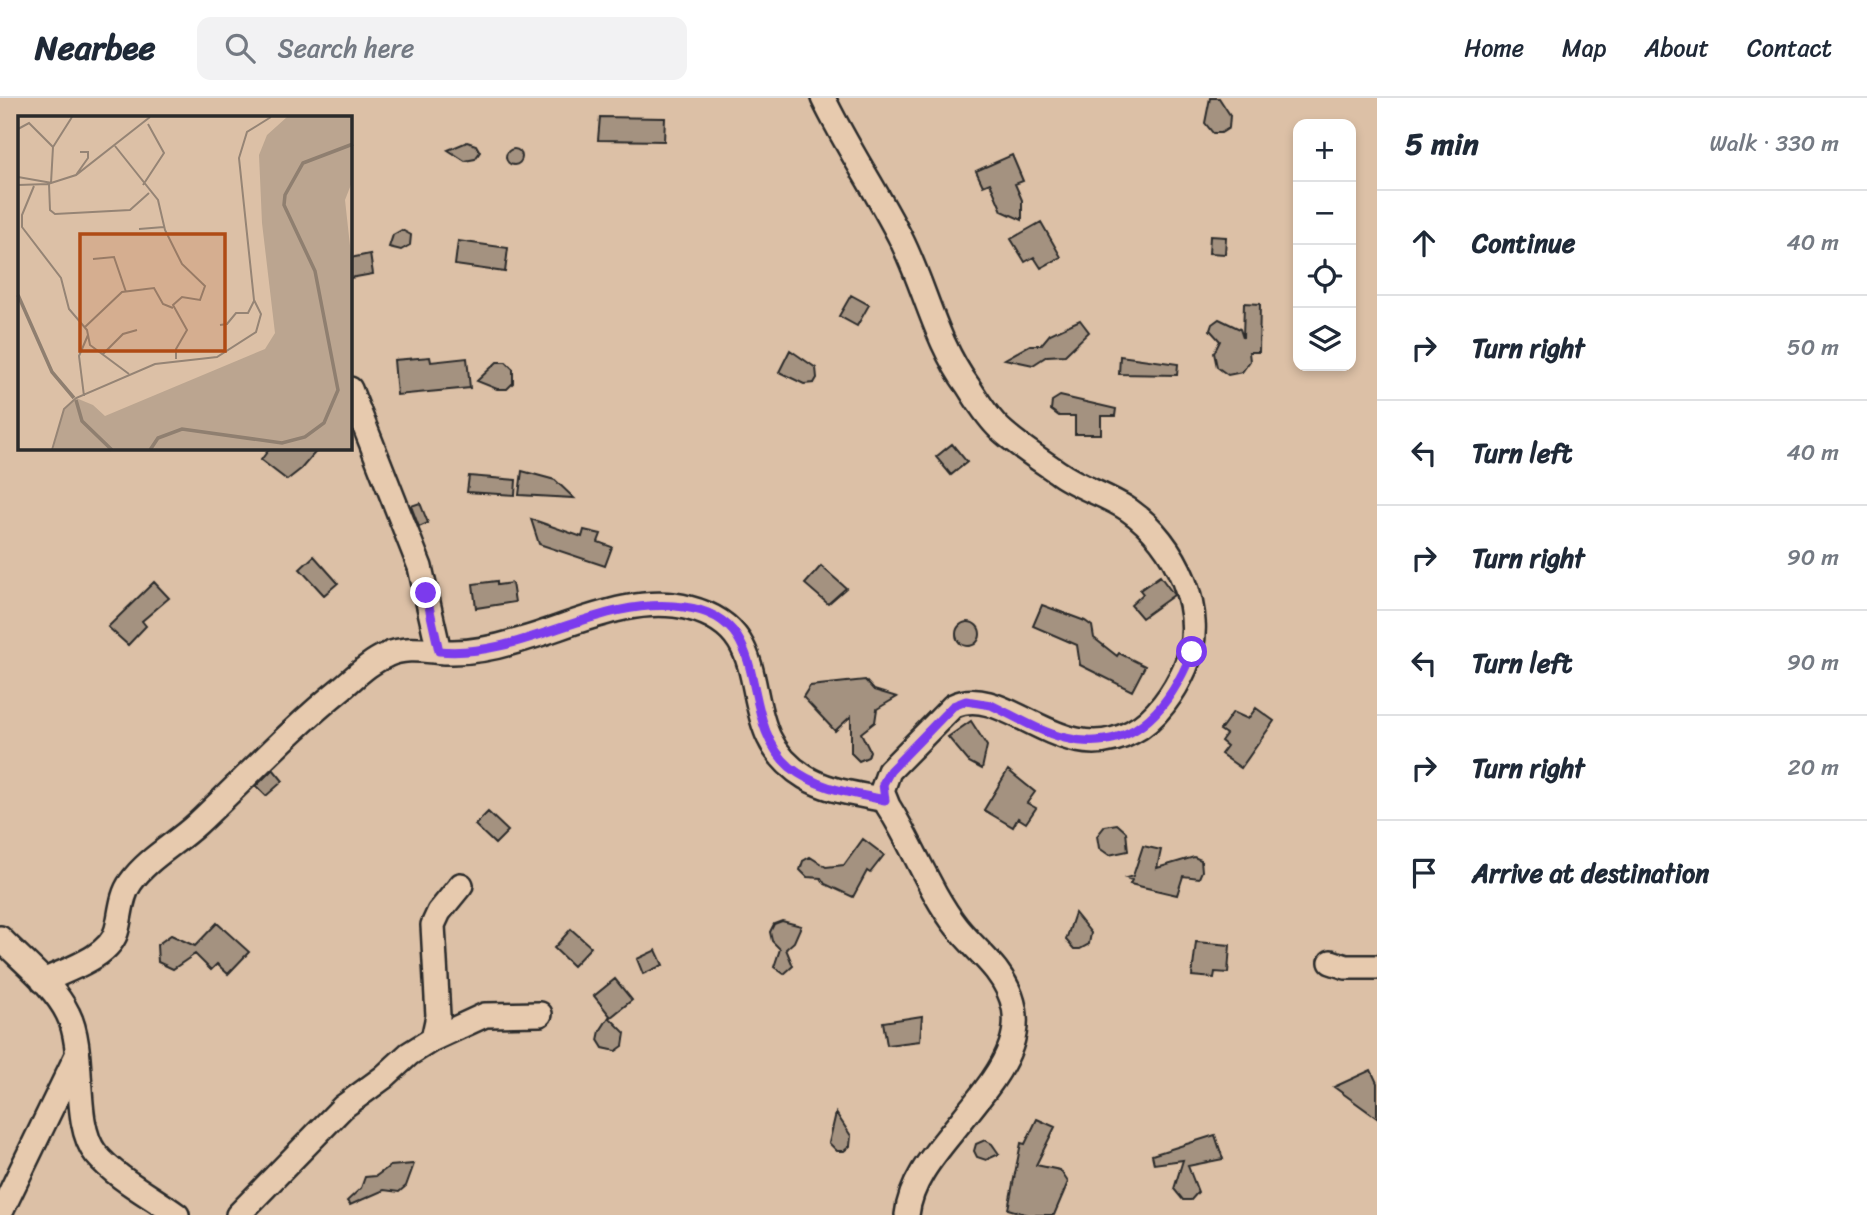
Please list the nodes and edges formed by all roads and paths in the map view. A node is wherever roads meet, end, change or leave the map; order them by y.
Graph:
1 (824, 98) edge
2 (352, 394) edge
3 (439, 651) junction
4 (885, 800) junction
5 (461, 885) dead end
6 (0, 939) edge
7 (1331, 962) dead end
8 (1377, 967) edge
9 (43, 981) junction
10 (540, 1014) dead end
11 (433, 1039) junction
12 (77, 1055) junction
13 (0, 1214) edge
14 (177, 1215) edge
15 (238, 1215) edge
16 (907, 1215) edge

1 - 4 street
2 - 3 street
3 - 4 street
3 - 9 street
4 - 16 street
5 - 11 street
6 - 9 street
7 - 8 street
9 - 12 street
10 - 11 street
11 - 15 street
12 - 13 street
12 - 14 street

